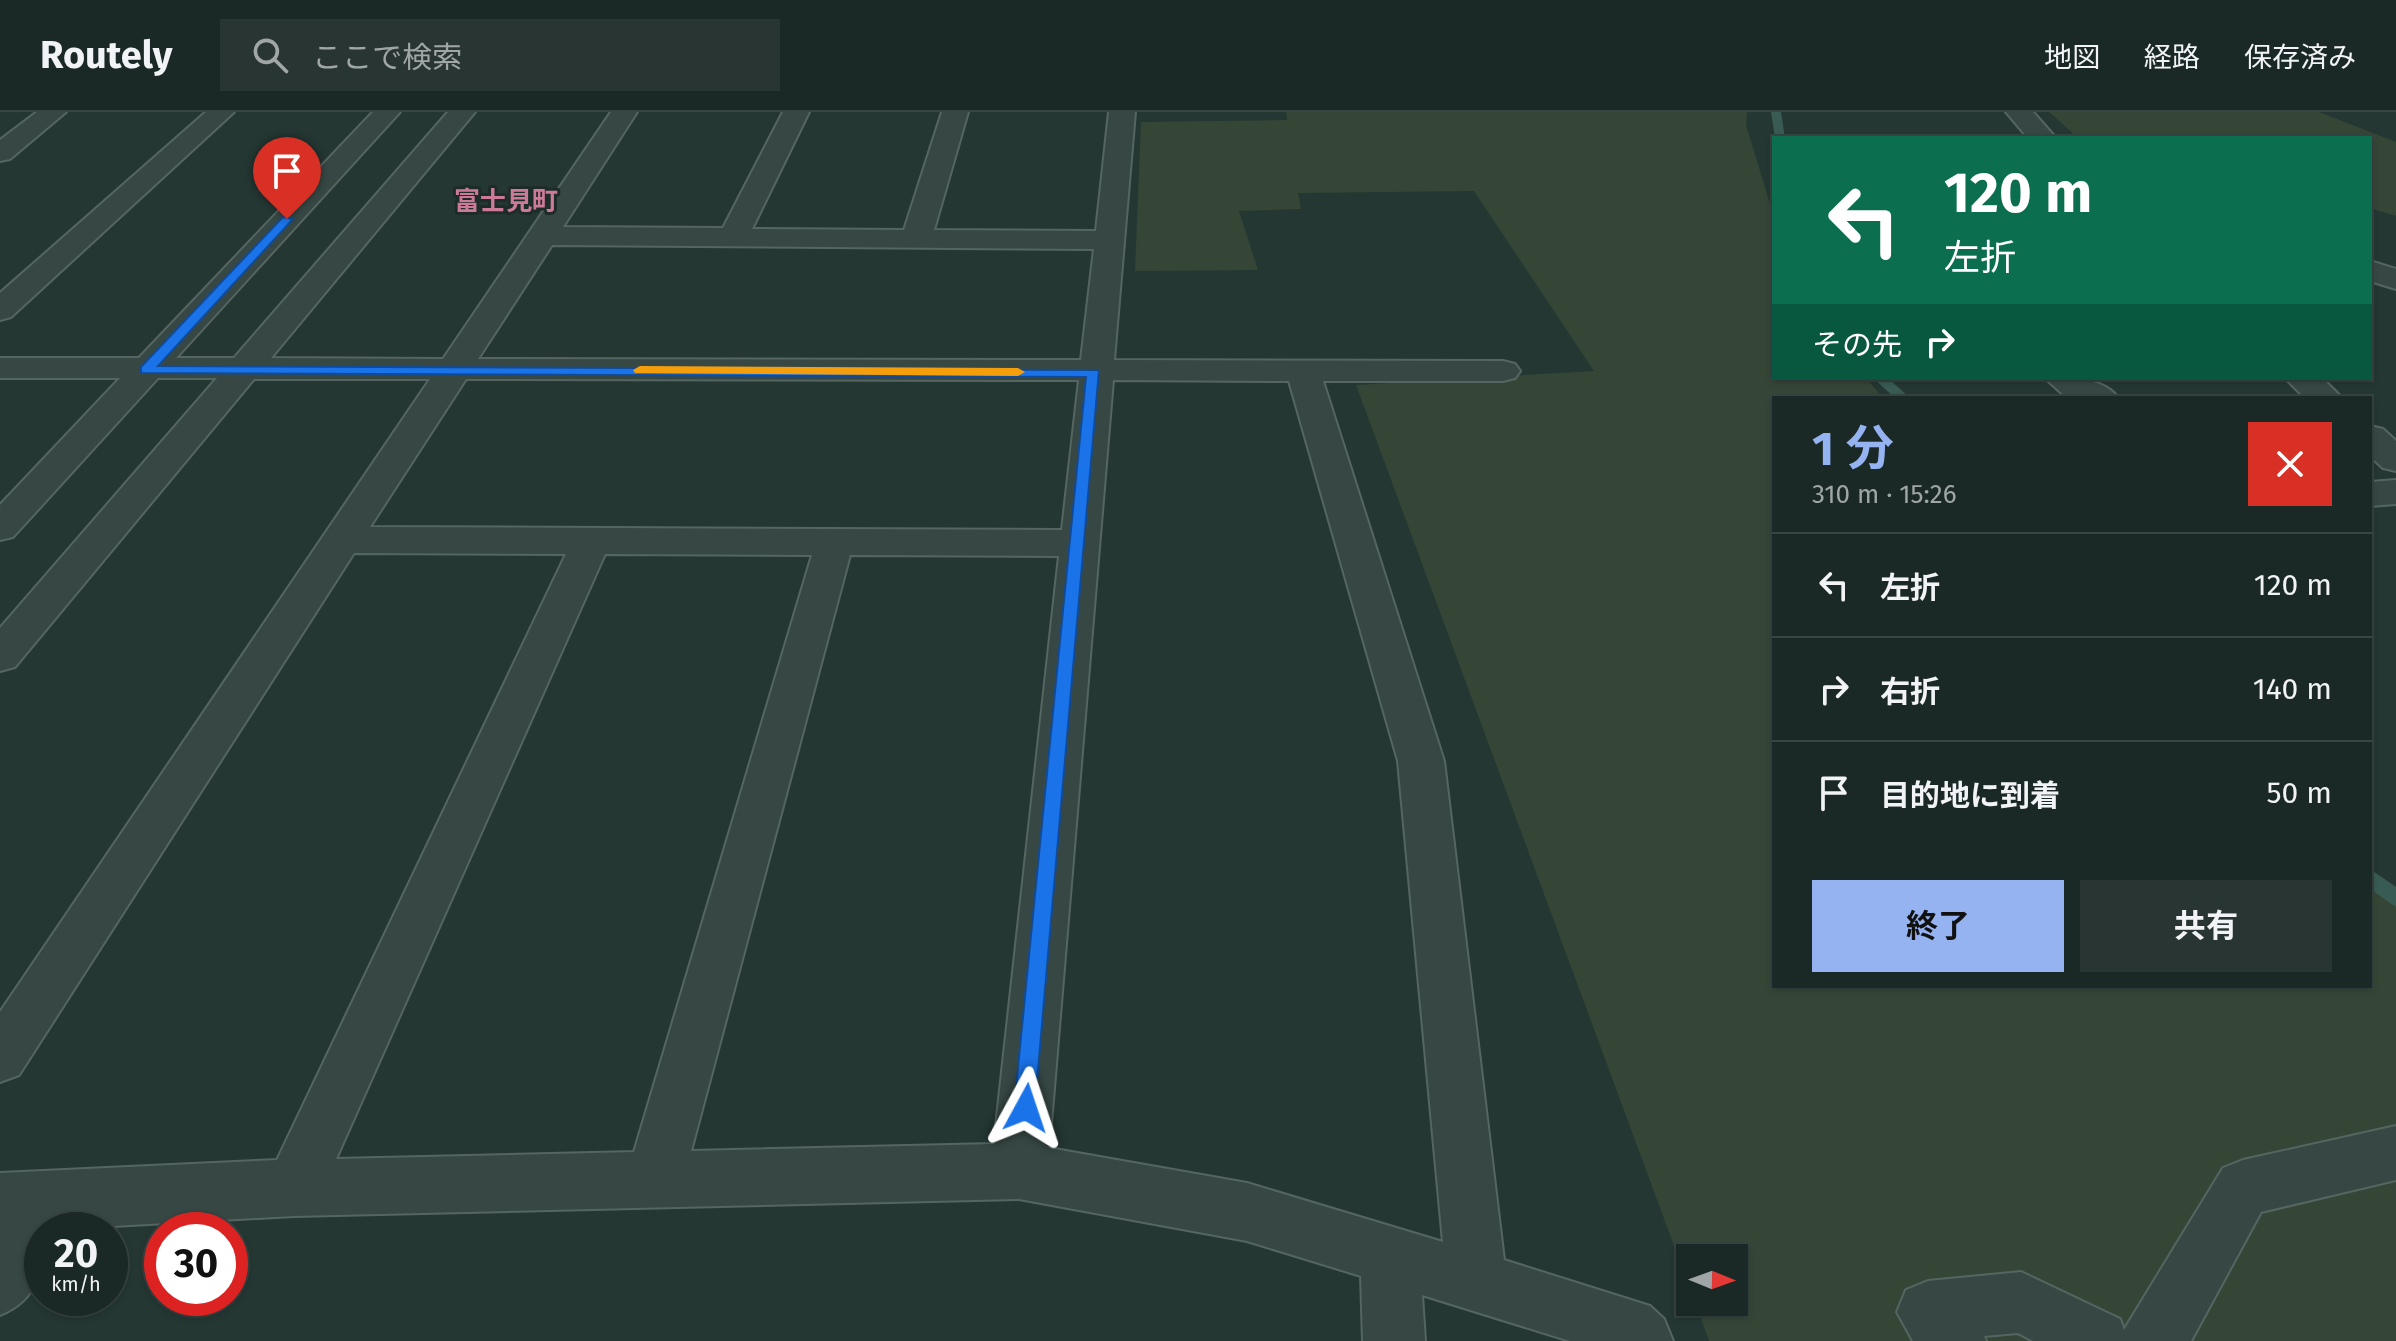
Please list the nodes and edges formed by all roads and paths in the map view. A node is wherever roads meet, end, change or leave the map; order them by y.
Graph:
1 (53, 112) edge
2 (221, 112) edge
3 (387, 112) edge
4 (462, 112) edge
5 (624, 112) edge
6 (796, 112) edge
7 (955, 112) edge
8 (1122, 112) edge
9 (2019, 112) edge
10 (2041, 136) edge
11 (0, 153) edge
12 (544, 236) junction
13 (733, 237) junction
14 (916, 239) junction
15 (1110, 240) junction
16 (2372, 258) edge
17 (2396, 260) edge
18 (2372, 271) edge
19 (2396, 280) edge
20 (0, 310) edge
21 (0, 368) edge
22 (455, 369) junction
23 (146, 370) junction
24 (242, 370) junction
25 (1303, 370) junction
26 (1503, 371) dead end
27 (1094, 373) junction
28 (2064, 380) edge
29 (2304, 380) edge
30 (2095, 396) edge
31 (2323, 396) edge
32 (2385, 461) edge
33 (2372, 490) edge
34 (0, 528) edge
35 (344, 540) junction
36 (590, 543) junction
37 (1080, 543) junction
38 (834, 544) junction
39 (0, 656) edge
40 (0, 1057) edge
41 (2396, 1153) edge
42 (1019, 1171) junction
43 (654, 1180) junction
44 (294, 1188) junction
45 (24, 1201) edge
46 (1390, 1254) junction
47 (1477, 1282) junction
48 (0, 1285) edge
49 (1394, 1341) edge
50 (1642, 1341) edge
51 (1955, 1341) edge
52 (2098, 1341) edge
53 (2151, 1341) edge

1 - 11 street
2 - 20 street
3 - 23 street
4 - 24 street
5 - 12 street
6 - 13 street
7 - 14 street
8 - 15 street
9 - 10 street
12 - 13 street
12 - 22 street
13 - 14 street
14 - 15 street
15 - 27 street
16 - 17 street
18 - 19 street
21 - 23 street
22 - 24 street
22 - 27 street
22 - 35 street
23 - 24 street
23 - 34 street
24 - 39 street
25 - 26 street
25 - 27 street
25 - 47 street
27 - 37 street
28 - 30 street
29 - 31 street
32 - 33 street
35 - 36 street
35 - 40 street
36 - 38 street
36 - 44 street
37 - 38 street
37 - 42 street
38 - 43 street
41 - 53 street
42 - 43 street
42 - 46 street
43 - 44 street
44 - 45 street
45 - 48 street
46 - 47 street
46 - 49 street
47 - 50 street
51 - 52 street

